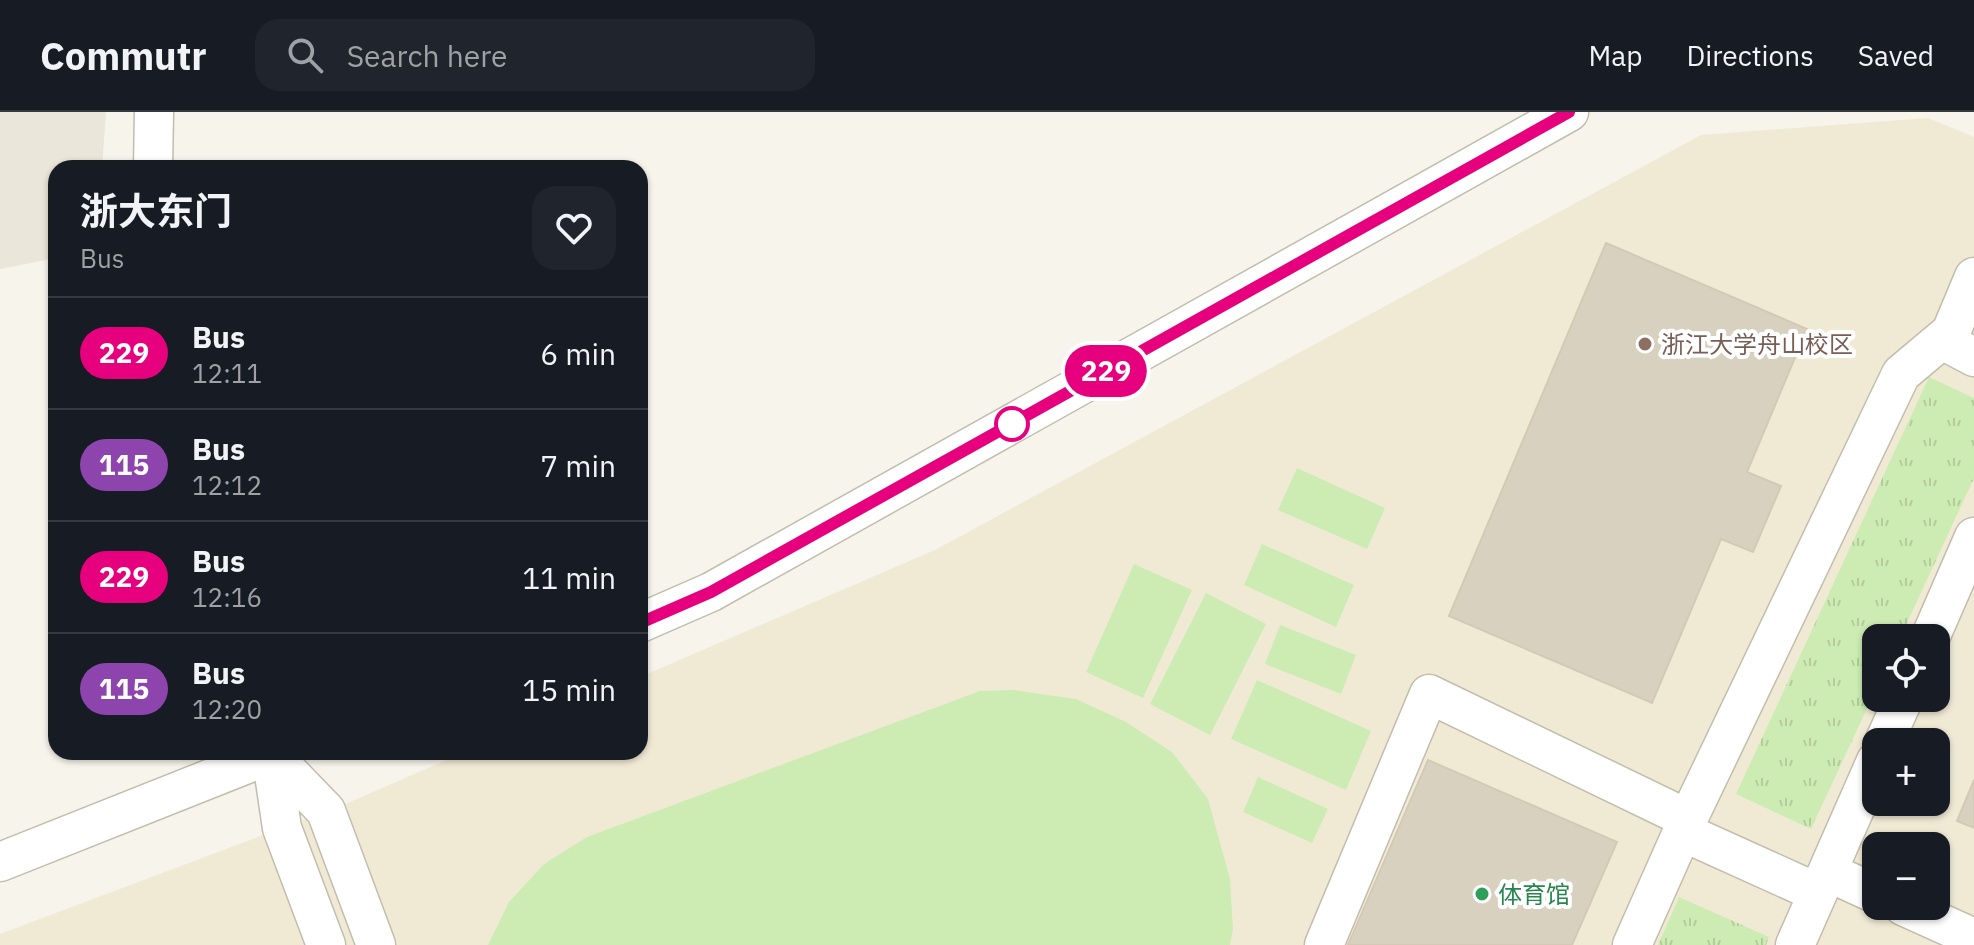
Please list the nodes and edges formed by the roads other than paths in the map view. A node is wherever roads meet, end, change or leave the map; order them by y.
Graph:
1 (154, 112) edge
2 (1569, 112) edge
3 (153, 160) edge
4 (1974, 277) edge
5 (1958, 348) edge
6 (1974, 537) edge
7 (648, 620) edge
8 (1936, 624) edge
9 (256, 760) edge
10 (275, 760) edge
11 (280, 760) edge
12 (1862, 793) edge
13 (1685, 826) junction
14 (0, 862) edge
15 (1823, 882) junction
16 (1862, 891) edge
17 (1934, 920) edge
18 (1974, 938) edge
19 (326, 945) edge
20 (376, 945) edge
21 (1324, 945) edge
22 (1632, 945) edge
23 (1795, 945) edge

1 - 3 street
2 - 7 street
4 - 5 street
5 - 13 street
6 - 8 street
9 - 14 street
10 - 19 street
11 - 20 street
12 - 15 street
13 - 15 street
13 - 21 street
13 - 22 street
15 - 16 street
15 - 23 street
17 - 18 street

